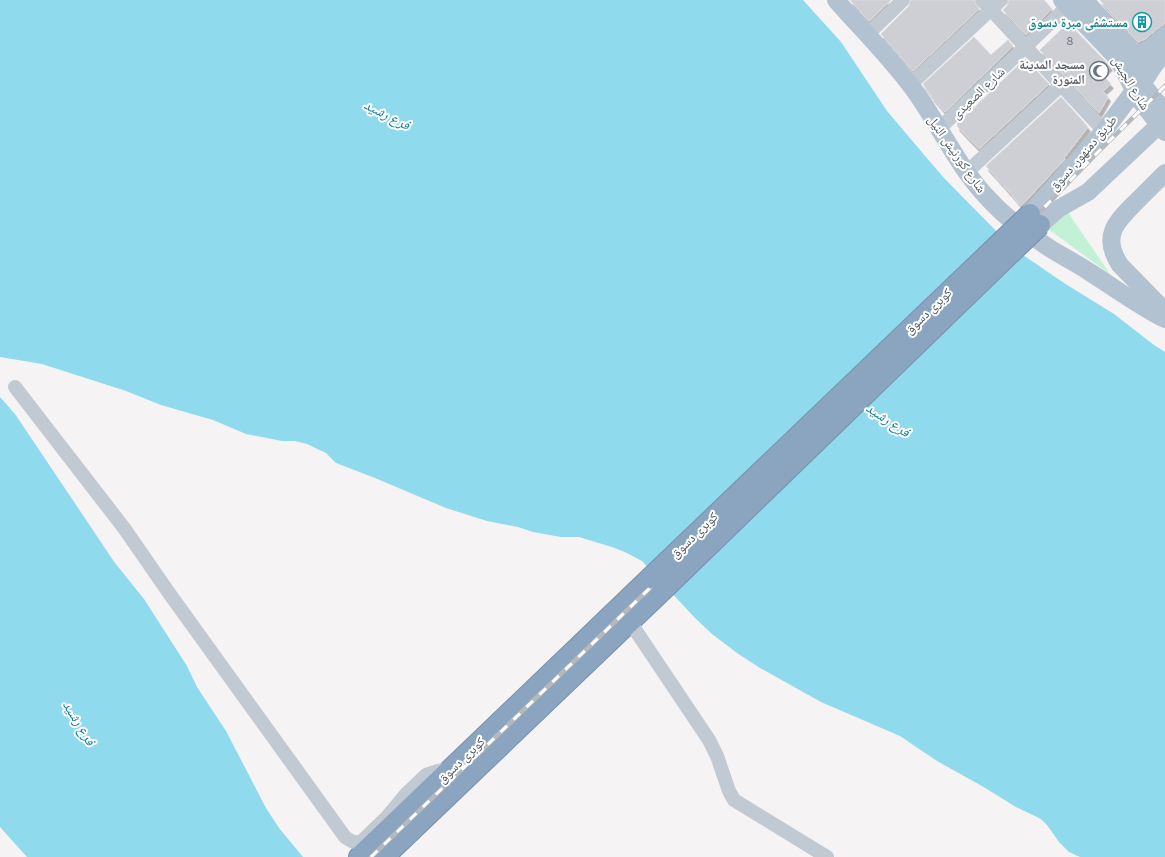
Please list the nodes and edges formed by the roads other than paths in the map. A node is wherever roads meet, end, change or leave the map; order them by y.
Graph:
1 (836, 0) edge
2 (903, 0) edge
3 (991, 3) edge
4 (1080, 3) edge
5 (867, 35) junction
6 (1165, 35) edge
7 (1026, 47) junction
8 (1165, 51) edge
9 (1133, 54) junction
10 (910, 85) junction
11 (1061, 85) junction
12 (1138, 88) junction
13 (1163, 123) edge
14 (939, 129) junction
15 (1104, 131) junction
16 (967, 172) junction
17 (1165, 173) edge
18 (1035, 220) junction
19 (1165, 311) edge
20 (1165, 319) edge
21 (15, 387) dead end
22 (656, 584) junction
23 (630, 622) junction
24 (478, 766) junction
25 (451, 769) junction
26 (421, 809) junction
27 (359, 857) edge
28 (384, 857) edge
29 (398, 857) edge
30 (826, 857) edge

1 - 5 main road, شارع كورنيش النيل
2 - 5 street
3 - 7 street
3 - 10 street
4 - 7 street, شارع الصعيدى
4 - 9 main road, شارع الجيش
4 - 12 main road, شارع الجيش
5 - 10 main road, شارع كورنيش النيل
6 - 9 main road
7 - 11 street
7 - 14 street, شارع الصعيدى
8 - 12 main road, طريق دمنهور, دسوق
9 - 12 main road, شارع الجيش
10 - 14 main road, شارع كورنيش النيل
11 - 15 street
11 - 16 street
12 - 13 main road, شارع الجيش
12 - 15 main road, طريق دمنهور, دسوق
13 - 18 main road, طريق دمنهور, دسوق
14 - 16 main road, شارع كورنيش النيل
15 - 18 main road, طريق دمنهور, دسوق
16 - 20 main road, شارع كورنيش النيل
17 - 19 main road
18 - 22 highway, كوبرى دسوق, bridge
21 - 25 street
22 - 23 highway, كوبرى دسوق
22 - 25 highway, كوبرى دسوق
23 - 24 highway, كوبرى دسوق
23 - 30 street
24 - 26 highway, كوبرى دسوق
24 - 29 street
25 - 26 highway, كوبرى دسوق
26 - 27 highway, كوبرى دسوق
26 - 28 highway, كوبرى دسوق

